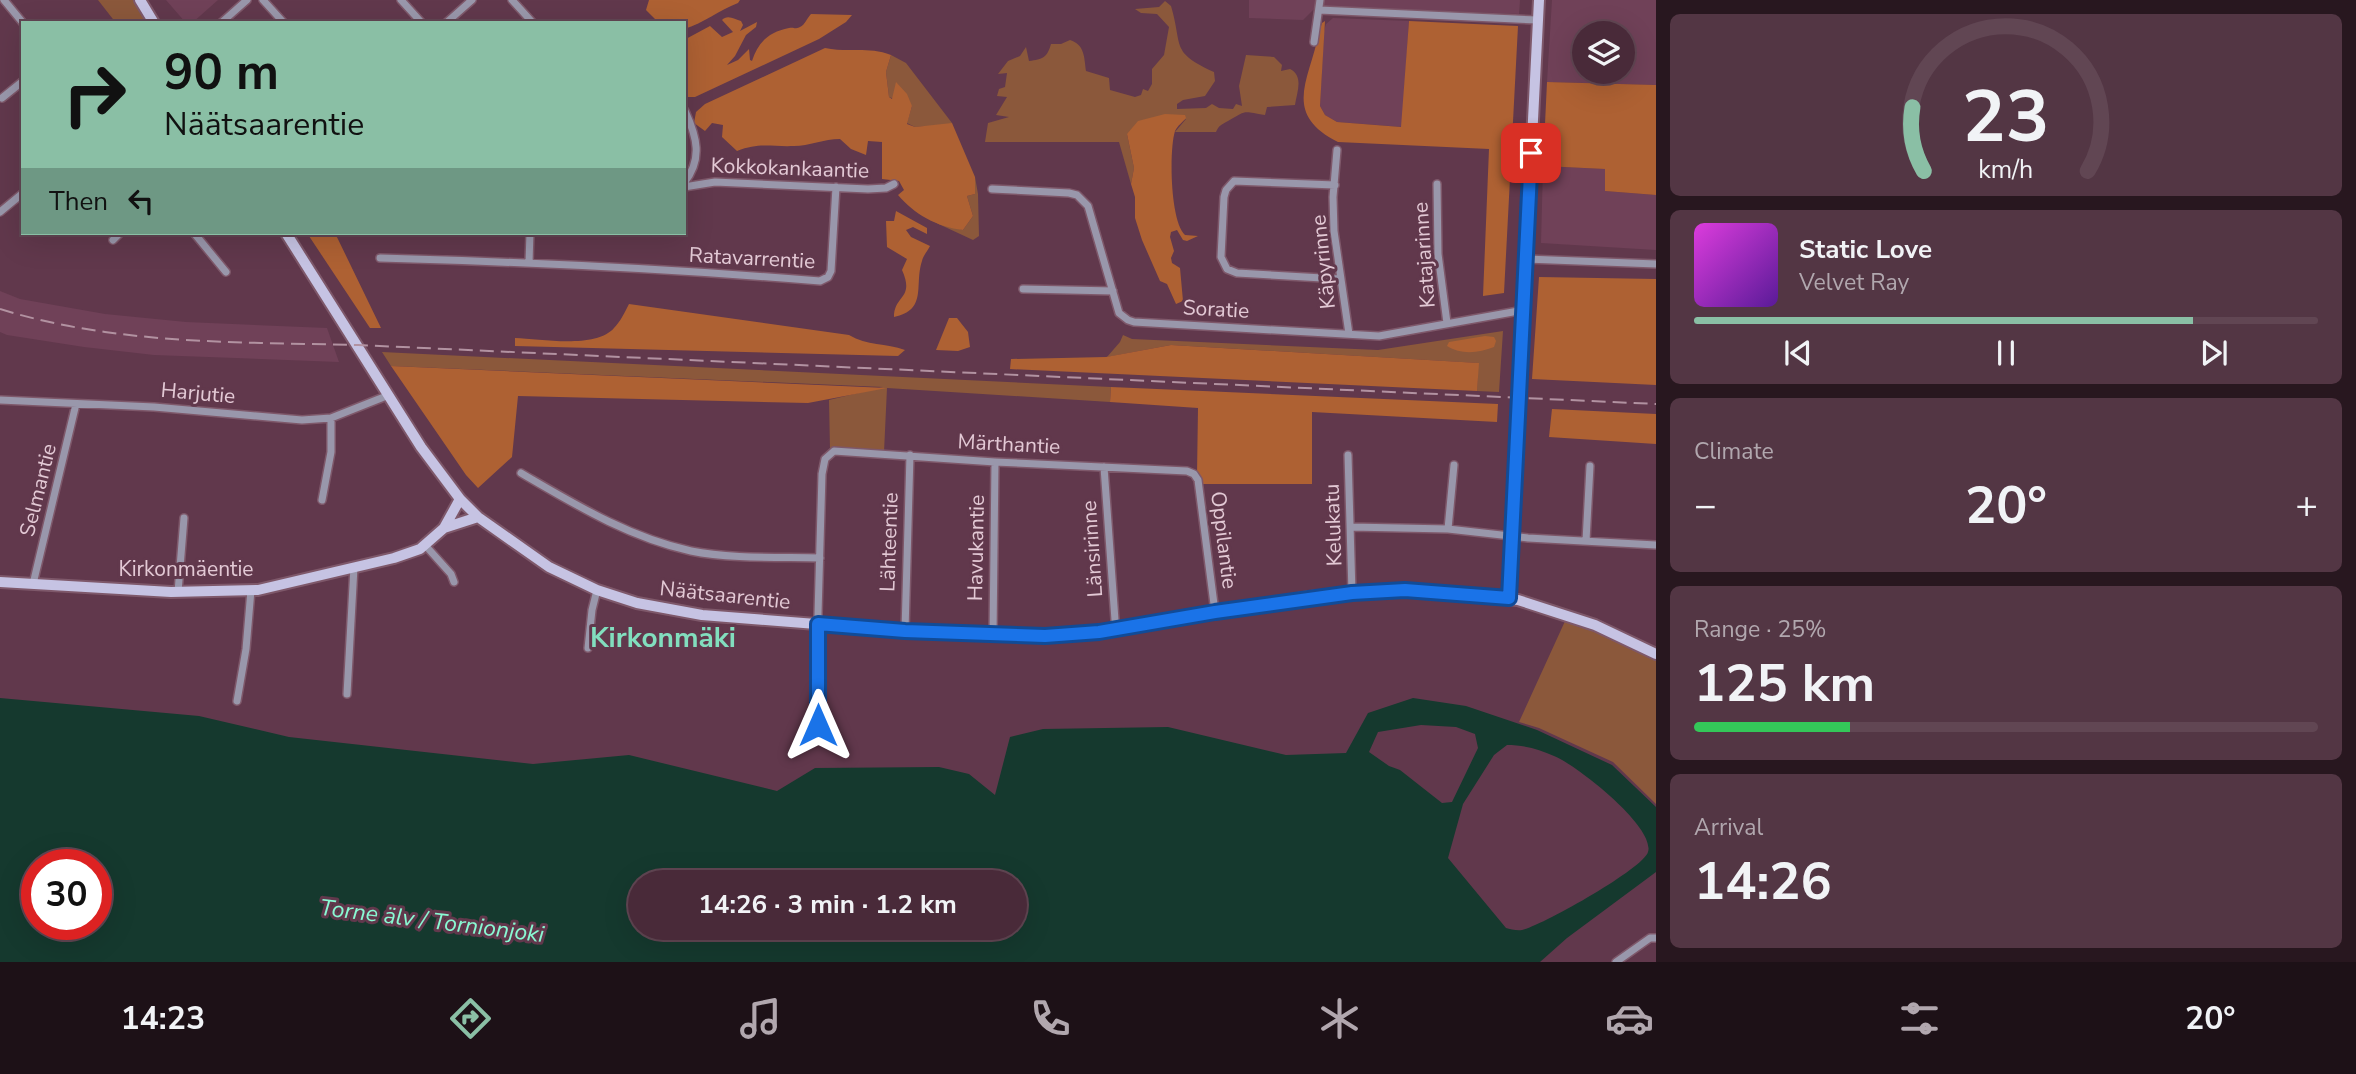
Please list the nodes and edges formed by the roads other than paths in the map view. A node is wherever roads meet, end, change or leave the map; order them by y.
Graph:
1 (4, 0) edge
2 (139, 0) edge
3 (247, 0) edge
4 (263, 0) edge
5 (401, 0) edge
6 (472, 0) edge
7 (512, 0) edge
8 (1320, 0) edge
9 (1539, 0) edge
10 (1319, 10) junction
11 (1537, 20) junction
12 (21, 21) edge
13 (153, 21) edge
14 (223, 21) edge
15 (282, 21) edge
16 (420, 21) edge
17 (448, 21) edge
18 (531, 21) edge
19 (1314, 42) dead end
20 (21, 83) edge
21 (2, 98) edge
22 (686, 113) edge
23 (1337, 150) dead end
24 (686, 182) edge
25 (894, 184) dead end
26 (1437, 184) dead end
27 (686, 185) edge
28 (1335, 185) junction
29 (836, 187) junction
30 (992, 189) dead end
31 (21, 195) edge
32 (0, 212) edge
33 (118, 235) edge
34 (196, 235) edge
35 (287, 235) edge
36 (530, 235) edge
37 (113, 240) dead end
38 (380, 258) dead end
39 (1526, 260) junction
40 (529, 262) junction
41 (1656, 264) edge
42 (226, 272) dead end
43 (1340, 279) junction
44 (1023, 289) dead end
45 (1113, 291) junction
46 (1524, 310) junction
47 (1447, 323) junction
48 (1349, 334) junction
49 (389, 395) junction
50 (0, 400) edge
51 (76, 404) junction
52 (331, 418) junction
53 (909, 455) junction
54 (1348, 455) dead end
55 (995, 462) junction
56 (1454, 465) dead end
57 (1590, 466) dead end
58 (1104, 467) junction
59 (521, 473) dead end
60 (1194, 474) joint
61 (460, 499) junction
62 (322, 500) dead end
63 (478, 517) junction
64 (184, 518) dead end
65 (1350, 527) junction
66 (444, 528) junction
67 (1448, 529) junction
68 (1514, 535) junction
69 (1586, 541) junction
70 (425, 545) junction
71 (1656, 545) edge
72 (820, 558) junction
73 (354, 567) junction
74 (0, 582) edge
75 (454, 582) dead end
76 (33, 584) junction
77 (251, 590) junction
78 (597, 590) junction
79 (178, 592) junction
80 (1352, 593) junction
81 (1509, 598) junction
82 (1215, 612) junction
83 (818, 624) junction
84 (1118, 629) junction
85 (905, 631) junction
86 (993, 635) junction
87 (588, 648) dead end
88 (1656, 654) edge
89 (347, 694) dead end
90 (237, 701) dead end
91 (818, 725) dead end
92 (1656, 938) edge
93 (1616, 962) edge

1 - 12 street
2 - 13 street
3 - 14 street
4 - 15 street
5 - 16 street
6 - 17 street
7 - 18 street
8 - 10 street
9 - 11 street
10 - 11 street
10 - 19 street
11 - 39 street
20 - 21 street
22 - 24 street, Kokkokankaantie
23 - 28 street, Käpyrinne
25 - 29 street, Kokkokankaantie
26 - 47 street, Katajarinne
27 - 29 street, Kokkokankaantie
28 - 43 street, Käpyrinne
28 - 43 street, Käpyrinne
29 - 40 street, Ratavarrentie
30 - 45 street, Soratie
31 - 32 street
33 - 37 street
34 - 42 street
35 - 49 street, Näätsaarentie
36 - 40 street
38 - 40 street, Ratavarrentie
39 - 41 street
39 - 46 street
43 - 48 street, Käpyrinne
44 - 45 street
45 - 48 street, Soratie
46 - 47 street, Soratie
46 - 68 street
47 - 48 street, Soratie
49 - 52 street, Harjutie
49 - 61 street, Näätsaarentie
50 - 51 street, Harjutie
51 - 52 street, Harjutie
51 - 76 street, Selmantie
52 - 62 street
53 - 55 street, Märthantie
53 - 72 street, Märthantie
53 - 85 street, Lähteentie
54 - 65 street, Kelukatu
55 - 58 street, Märthantie
55 - 86 street, Havukantie
56 - 67 street
57 - 69 street
58 - 60 street, Märthantie
58 - 84 street, Länsirinne
59 - 72 street
60 - 82 street, Oppilantie
61 - 63 street, Näätsaarentie
61 - 66 street, Kirkonmäentie
63 - 66 street, Kirkonmäentie
63 - 78 street, Näätsaarentie
64 - 79 street
65 - 67 street
65 - 80 street, Kelukatu
66 - 70 street, Kirkonmäentie
67 - 68 street
68 - 69 street
68 - 81 street
69 - 71 street
70 - 73 street, Kirkonmäentie
70 - 75 street
72 - 83 street
73 - 77 street, Kirkonmäentie
73 - 89 street
74 - 76 street, Kirkonmäentie
76 - 79 street, Kirkonmäentie
77 - 79 street, Kirkonmäentie
77 - 90 street
78 - 83 street, Näätsaarentie
78 - 87 street
80 - 81 street, Näätsaarentie
80 - 82 street, Näätsaarentie
81 - 88 street, Näätsaarentie
82 - 84 street, Näätsaarentie
83 - 85 street, Näätsaarentie
83 - 91 street
84 - 86 street, Näätsaarentie
85 - 86 street, Näätsaarentie
92 - 93 street

